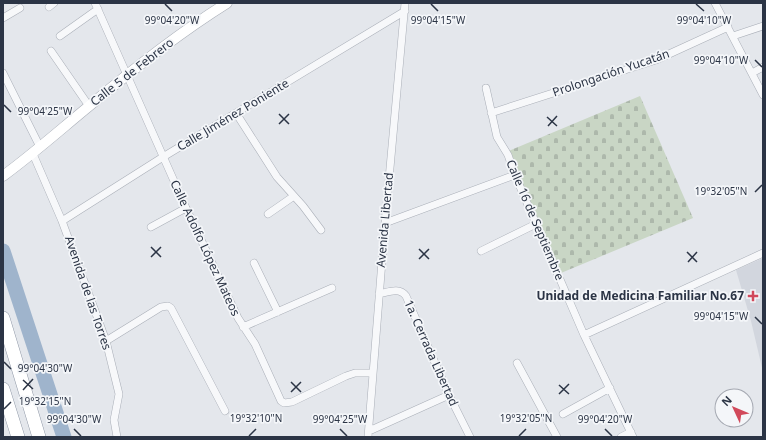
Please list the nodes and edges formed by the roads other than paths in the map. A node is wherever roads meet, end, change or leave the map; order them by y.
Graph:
1 (227, 3) edge
2 (406, 3) edge
3 (715, 3) edge
4 (96, 6) edge
5 (20, 8) dead end
6 (405, 11) junction
7 (3, 18) edge
8 (763, 26) edge
9 (728, 27) junction
10 (60, 36) dead end
11 (733, 36) junction
12 (51, 51) dead end
13 (763, 67) edge
14 (3, 73) edge
15 (752, 73) junction
16 (128, 76) junction
17 (486, 88) dead end
18 (763, 95) edge
19 (89, 106) junction
20 (236, 113) junction
21 (491, 113) junction
22 (37, 151) junction
23 (163, 157) junction
24 (515, 175) junction
25 (3, 176) edge
26 (294, 196) junction
27 (186, 208) junction
28 (268, 214) dead end
29 (62, 221) junction
30 (385, 223) junction
31 (536, 224) junction
32 (151, 227) dead end
33 (321, 230) dead end
34 (481, 251) dead end
35 (763, 253) edge
36 (254, 263) dead end
37 (332, 288) dead end
38 (379, 294) junction
39 (278, 312) junction
40 (3, 318) edge
41 (243, 327) junction
42 (584, 335) junction
43 (106, 341) junction
44 (516, 363) dead end
45 (372, 373) junction
46 (610, 388) junction
47 (3, 389) edge
48 (449, 395) junction
49 (225, 410) dead end
50 (563, 414) dead end
51 (369, 434) edge
52 (632, 434) edge
53 (18, 437) edge
54 (40, 437) edge
55 (117, 437) edge
56 (470, 437) edge
57 (557, 437) edge
58 (621, 437) edge

1 - 16 street, Calle 5 de Febrero
2 - 6 street, Avenida Libertad
3 - 9 street
4 - 10 street
4 - 16 street, Calle Adolfo López Mateos
5 - 7 street
6 - 20 street, Calle Jiménez Poniente
6 - 30 street, Avenida Libertad
8 - 11 street
9 - 11 street
9 - 21 street, Prolongación Yucatán
11 - 15 street
12 - 19 street
13 - 15 street
14 - 22 street, Avenida de las Torres
15 - 18 street
16 - 19 street, Calle 5 de Febrero
16 - 23 street, Calle Adolfo López Mateos
17 - 21 street, Calle 16 de Septiembre
19 - 22 street, Calle 5 de Febrero
20 - 23 street, Calle Jiménez Poniente
20 - 26 street
21 - 24 street, Calle 16 de Septiembre
22 - 25 street, Calle 5 de Febrero
22 - 29 street, Avenida de las Torres
23 - 27 street, Calle Adolfo López Mateos
23 - 29 street, Calle Jiménez Poniente
24 - 30 street
24 - 31 street, Calle 16 de Septiembre
26 - 28 street
26 - 33 street
27 - 32 street
27 - 41 street, Calle Adolfo López Mateos
29 - 43 street, Avenida de las Torres
30 - 38 street, Avenida Libertad
31 - 34 street
31 - 42 street, Calle 16 de Septiembre
35 - 42 street
36 - 39 street
37 - 39 street
38 - 45 street, Avenida Libertad
38 - 48 street, 1a. Cerrada Libertad
39 - 41 street
40 - 54 highway
41 - 45 street, Calle Adolfo López Mateos
42 - 46 street, Calle 16 de Septiembre
43 - 49 street
43 - 55 street, Avenida de las Torres
44 - 57 street
45 - 51 street, Avenida Libertad
46 - 50 street
46 - 52 street, Calle 16 de Septiembre
47 - 53 highway
48 - 51 street
48 - 56 street, 1a. Cerrada Libertad
52 - 58 street

